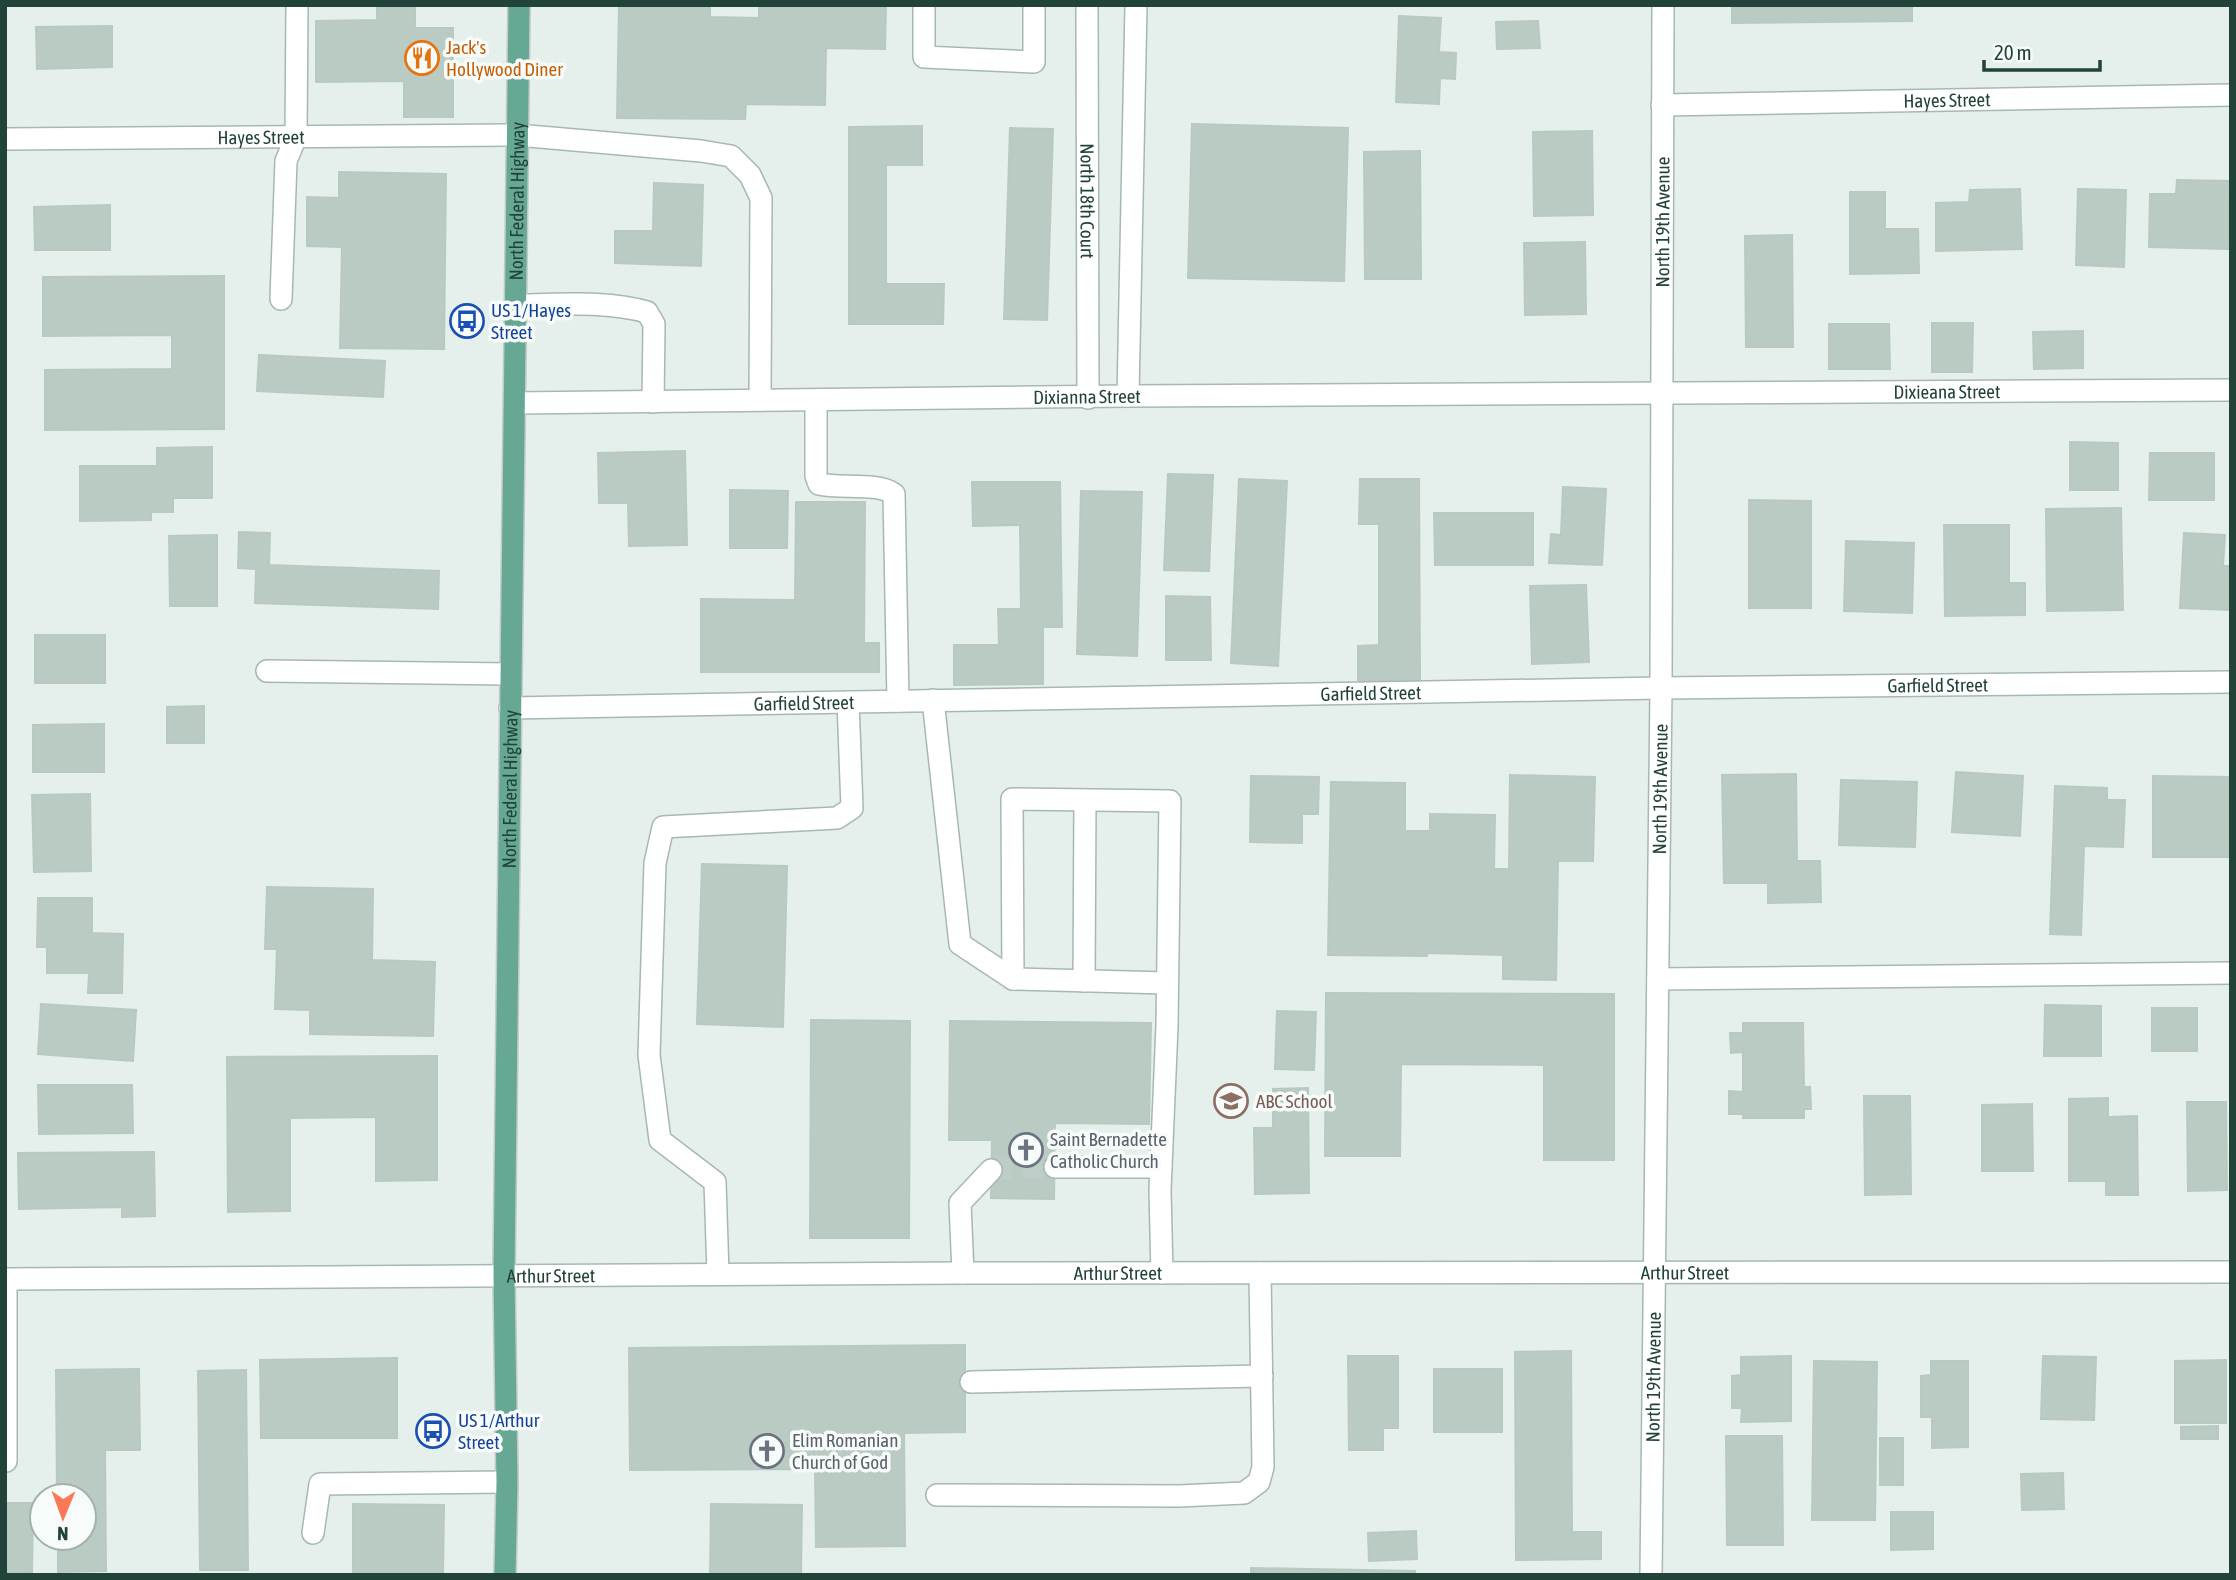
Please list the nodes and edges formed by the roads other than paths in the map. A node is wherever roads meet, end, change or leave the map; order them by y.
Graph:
1 (519, 5) edge
2 (925, 5) edge
3 (1034, 5) edge
4 (1087, 5) edge
5 (1136, 5) edge
6 (1663, 5) edge
7 (297, 12) edge
8 (2231, 95) edge
9 (1662, 105) junction
10 (517, 135) junction
11 (296, 137) junction
12 (5, 139) edge
13 (281, 299) dead end
14 (516, 305) junction
15 (2231, 390) edge
16 (1660, 393) junction
17 (1128, 396) junction
18 (1088, 398) junction
19 (760, 400) junction
20 (816, 400) junction
21 (653, 402) junction
22 (515, 403) junction
23 (267, 671) dead end
24 (510, 674) junction
25 (2231, 682) edge
26 (1661, 688) junction
27 (898, 701) junction
28 (933, 701) junction
29 (848, 702) junction
30 (510, 708) junction
31 (1084, 800) junction
32 (2231, 974) edge
33 (1013, 979) junction
34 (1658, 979) junction
35 (1084, 981) junction
36 (1167, 983) junction
37 (1055, 1167) tunnel mouth
38 (1161, 1167) junction
39 (991, 1170) tunnel mouth
40 (1655, 1271) junction
41 (2231, 1272) edge
42 (962, 1273) junction
43 (1163, 1273) junction
44 (1260, 1273) junction
45 (718, 1274) junction
46 (504, 1275) junction
47 (6, 1279) edge
48 (1262, 1376) junction
49 (971, 1382) dead end
50 (6, 1461) edge
51 (507, 1482) junction
52 (937, 1495) dead end
53 (313, 1533) dead end
54 (505, 1575) edge
55 (1651, 1575) edge

1 - 10 main road, North Federal Highway
2 - 3 street
4 - 18 street, North 18th Court
5 - 17 street
6 - 9 street, North 19th Avenue
7 - 11 street
8 - 9 street, Hayes Street
9 - 16 street, North 19th Avenue
10 - 11 street, Hayes Street
10 - 14 main road, North Federal Highway
10 - 19 street, Hayes Street
11 - 12 street, Hayes Street
11 - 13 street
14 - 21 street
14 - 22 main road, North Federal Highway
15 - 16 street, Dixieana Street
16 - 17 street, Dixianna Street
16 - 26 street, North 19th Avenue
17 - 18 street, Dixianna Street
18 - 20 street, Dixianna Street
19 - 20 street, Dixianna Street
19 - 21 street, Dixianna Street
20 - 27 street
21 - 22 street, Dixianna Street
22 - 24 main road, North Federal Highway
23 - 24 street
24 - 30 main road, North Federal Highway
25 - 26 street, Garfield Street
26 - 28 street, Garfield Street
26 - 34 street, North 19th Avenue
27 - 28 street, Garfield Street
27 - 29 street, Garfield Street
28 - 33 street
29 - 30 street, Garfield Street
29 - 45 street
30 - 46 main road, North Federal Highway
31 - 33 street
31 - 35 street
31 - 36 street
32 - 34 street
33 - 35 street
34 - 40 street, North 19th Avenue
35 - 36 street
36 - 38 street
37 - 38 street
38 - 43 street
39 - 42 street
40 - 41 street, Arthur Street
40 - 44 street, Arthur Street
40 - 55 street, North 19th Avenue
42 - 43 street, Arthur Street
42 - 45 street, Arthur Street
43 - 44 street, Arthur Street
44 - 48 street
45 - 46 street, Arthur Street
46 - 47 street, Arthur Street
46 - 51 main road, North Federal Highway
47 - 50 street
48 - 49 street
48 - 52 street
51 - 53 street
51 - 54 main road, North Federal Highway

